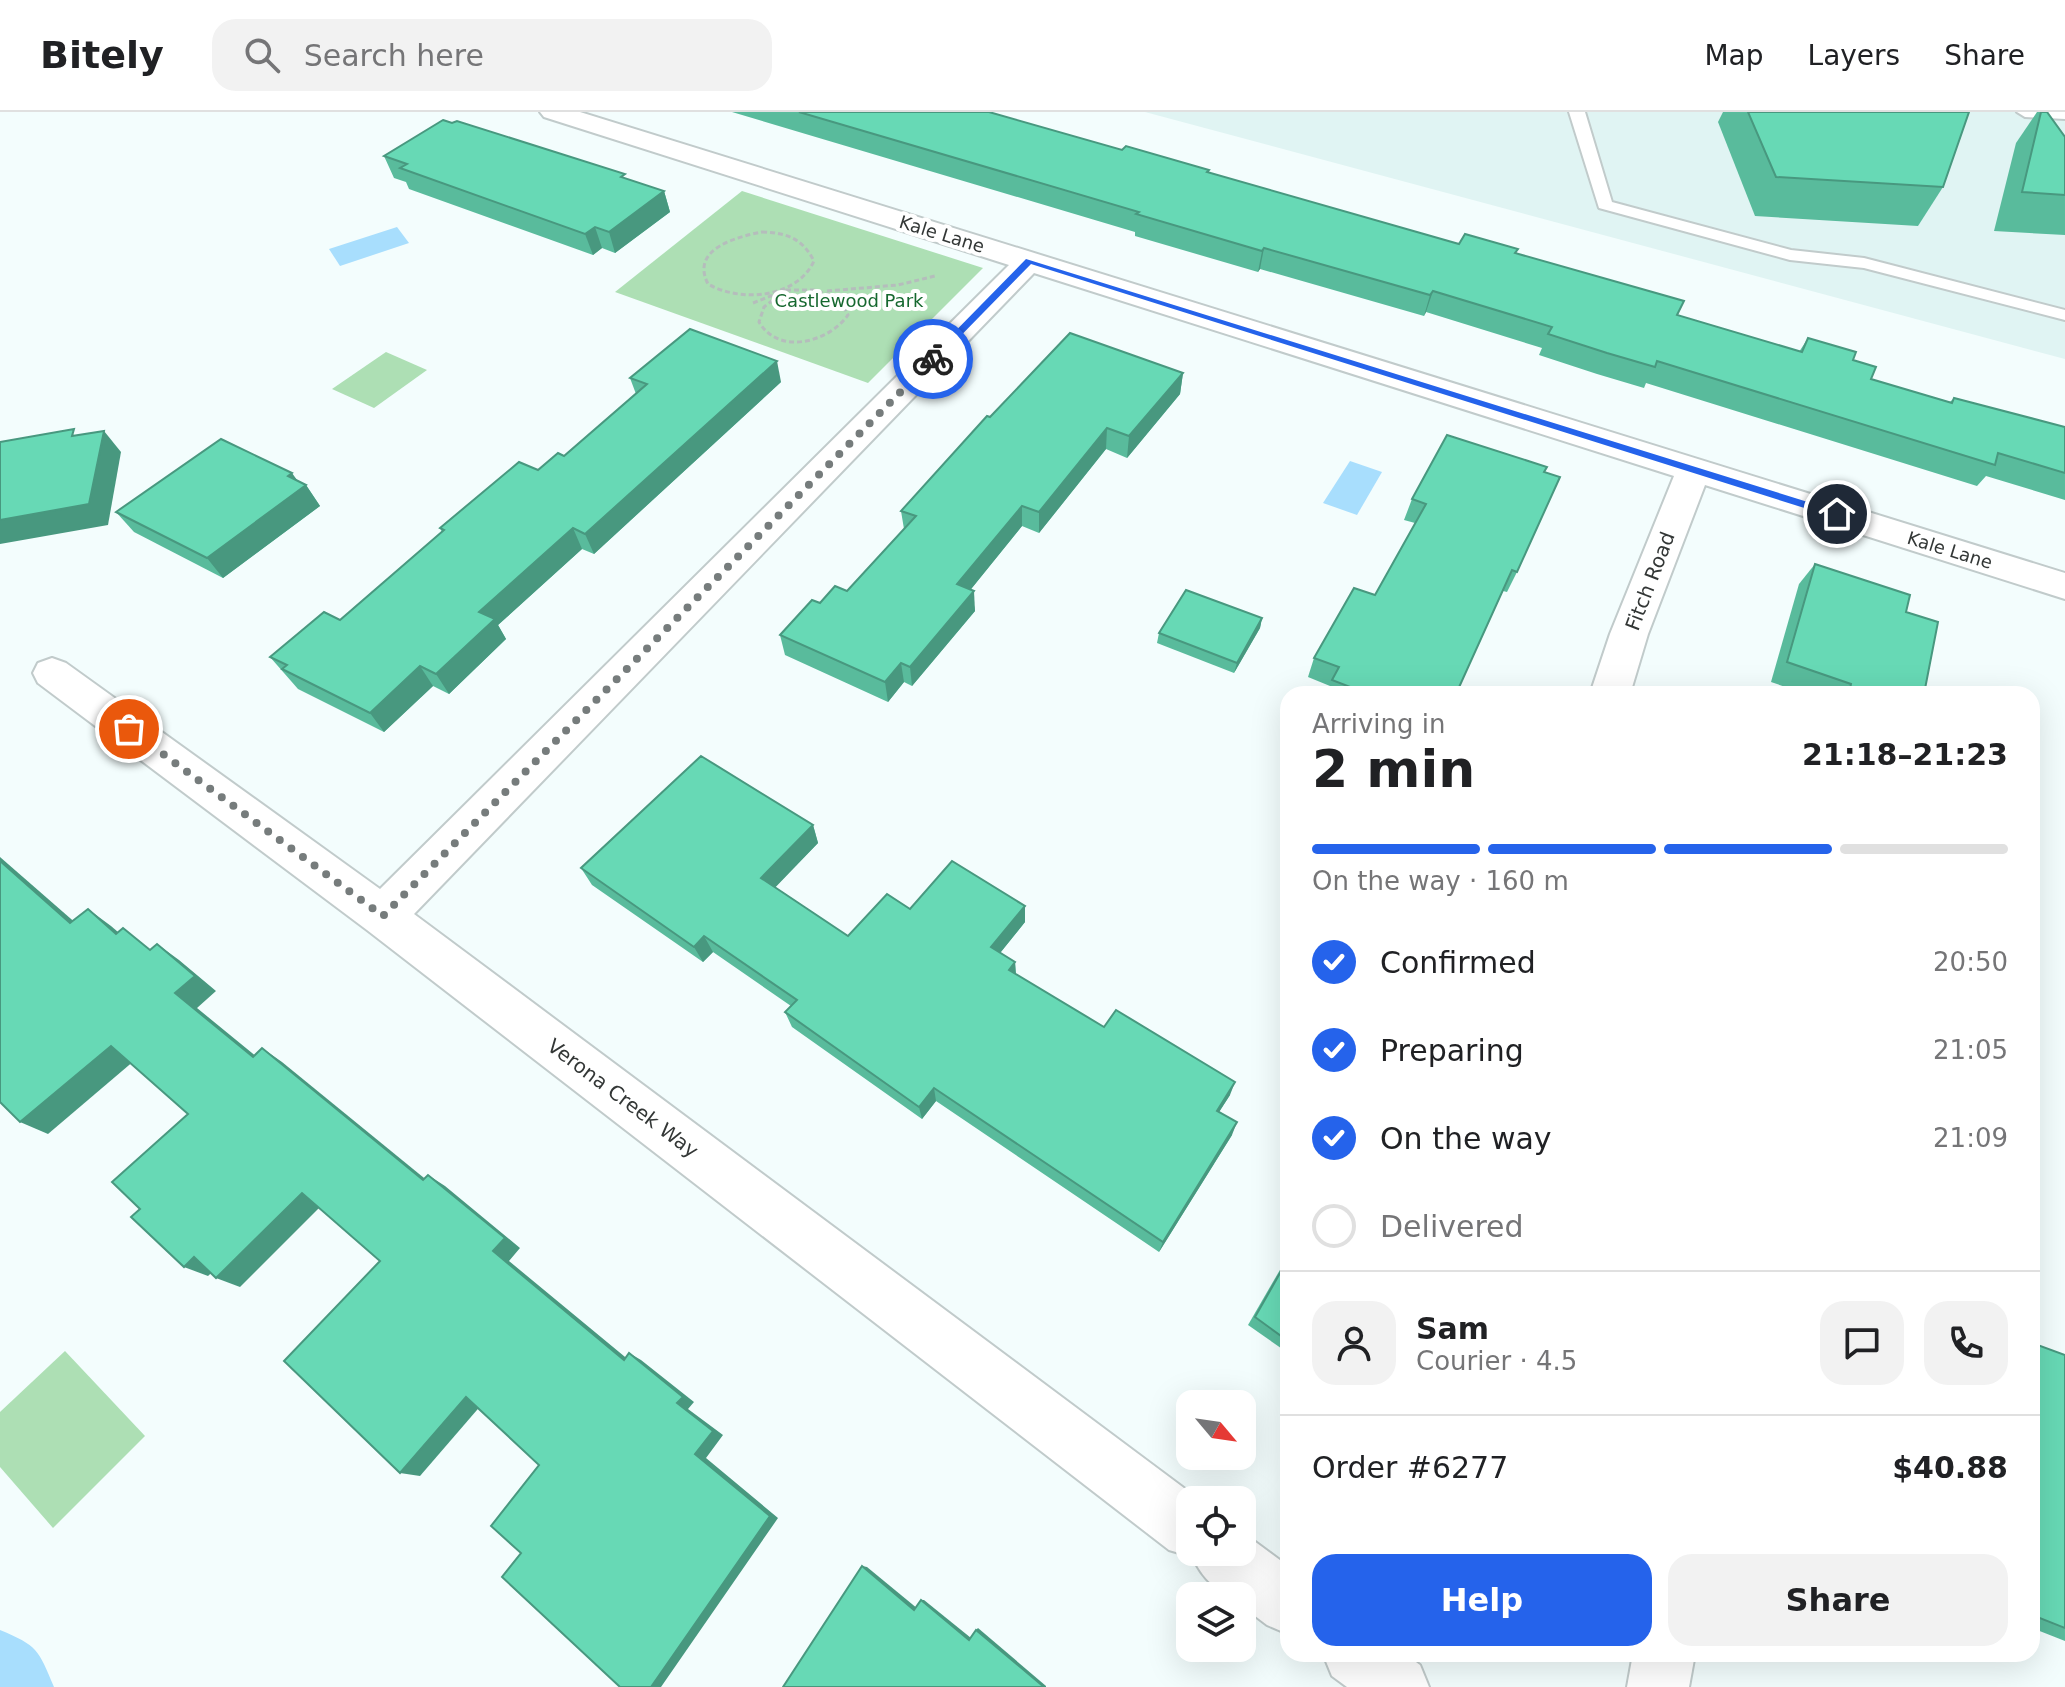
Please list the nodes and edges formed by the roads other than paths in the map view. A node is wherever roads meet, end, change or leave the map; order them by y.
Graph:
1 (553, 112) edge
2 (1577, 112) edge
3 (2025, 112) edge
4 (2065, 115) edge
5 (1029, 261) junction
6 (2065, 315) edge
7 (1694, 469) junction
8 (2065, 586) edge
9 (52, 673) dead end
10 (1613, 686) edge
11 (383, 916) junction
12 (1176, 1518) edge
13 (1238, 1566) edge
14 (1280, 1598) edge
15 (1365, 1662) edge
16 (1663, 1662) edge
17 (1398, 1687) edge
18 (1658, 1687) edge

1 - 5 street, Kale Lane
2 - 6 lane
3 - 4 lane
5 - 7 street, Kale Lane
5 - 11 street
7 - 8 street, Kale Lane
7 - 10 street, Fitch Road
9 - 11 street, Verona Creek Way
11 - 12 street, Verona Creek Way
13 - 14 street
15 - 17 street
16 - 18 street

